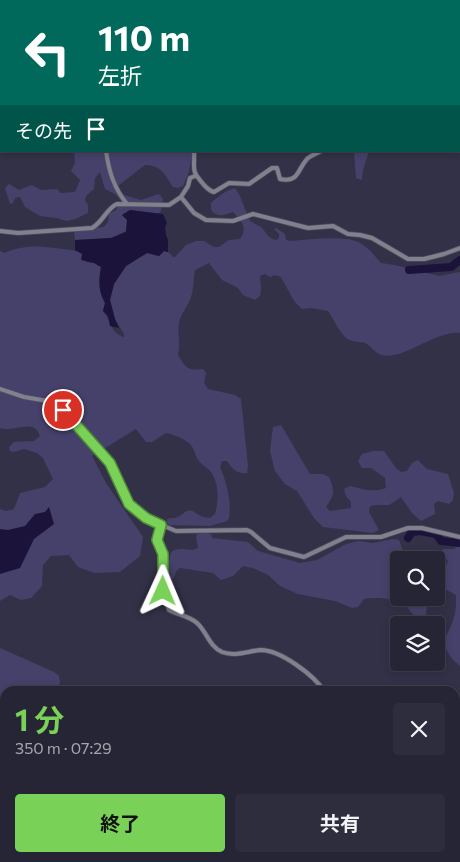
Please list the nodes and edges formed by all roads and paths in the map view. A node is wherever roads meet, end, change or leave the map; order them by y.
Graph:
1 (106, 152) edge
2 (194, 152) edge
3 (319, 152) edge
4 (195, 176) junction
5 (181, 197) junction
6 (127, 205) junction
7 (0, 231) edge
8 (460, 248) edge
9 (0, 389) edge
10 (161, 525) junction
11 (460, 537) edge
12 (320, 686) edge

1 - 6 street
2 - 4 street
3 - 4 street
4 - 5 street
5 - 6 street
5 - 8 street
6 - 7 street
9 - 10 street
10 - 11 street
10 - 12 street

